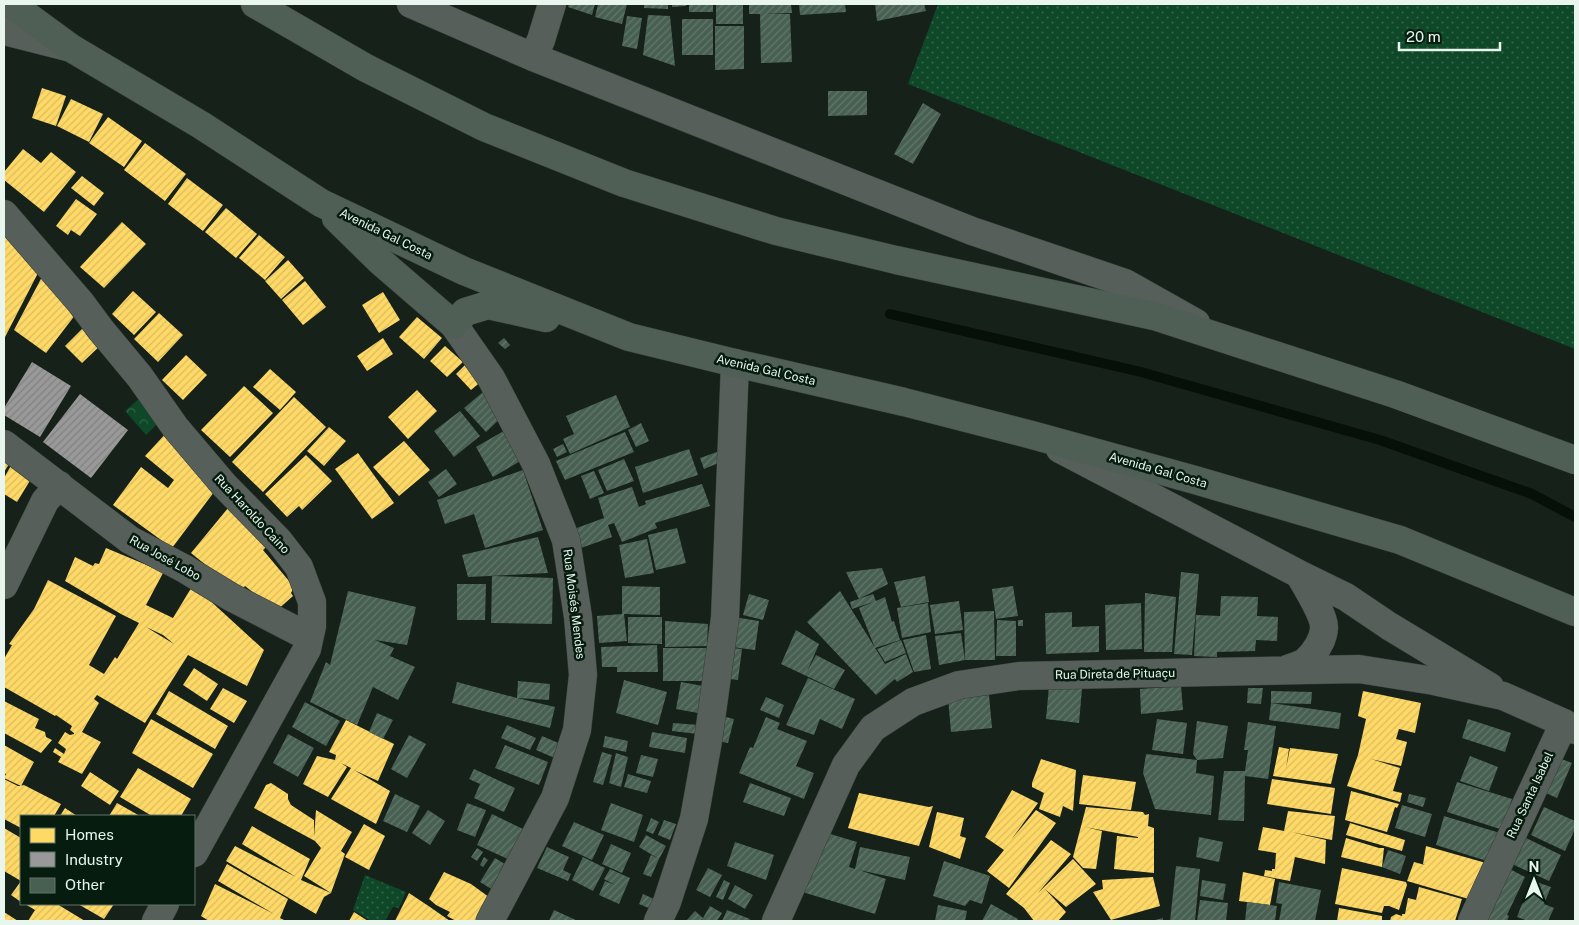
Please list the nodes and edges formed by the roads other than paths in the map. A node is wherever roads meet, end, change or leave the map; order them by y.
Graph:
1 (11, 4) edge
2 (255, 4) edge
3 (411, 4) edge
4 (552, 4) edge
5 (4, 31) edge
6 (71, 48) junction
7 (533, 57) junction
8 (321, 203) junction
9 (4, 214) edge
10 (454, 325) junction
11 (629, 337) junction
12 (1226, 339) junction
13 (735, 363) junction
14 (1032, 435) junction
15 (4, 444) edge
16 (1575, 460) edge
17 (59, 485) junction
18 (1299, 574) junction
19 (4, 585) edge
20 (1575, 612) edge
21 (312, 626) junction
22 (1285, 670) junction
23 (1504, 696) junction
24 (1569, 727) edge
25 (195, 851) edge
26 (165, 905) edge
27 (156, 921) edge
28 (490, 921) edge
29 (658, 921) edge
30 (776, 921) edge
31 (1472, 921) edge

1 - 6 main road, Avenida Gal Costa
2 - 12 main road
3 - 7 street
4 - 7 street
5 - 6 street
6 - 8 main road, Avenida Gal Costa
7 - 12 street
8 - 10 main road
8 - 11 main road, Avenida Gal Costa
9 - 21 street, Rua Haroldo Caino
10 - 11 main road
10 - 28 street, Rua Moisés Mendes
11 - 13 main road, Avenida Gal Costa
12 - 16 main road
13 - 14 main road, Avenida Gal Costa
13 - 29 street
14 - 18 street
14 - 20 main road, Avenida Gal Costa
15 - 17 street, Rua José Lobo
17 - 19 street
17 - 21 street, Rua José Lobo
18 - 22 street
18 - 23 street
21 - 25 street, Rua Haroldo Caino
22 - 23 street, Rua Direta de Pituaçu
22 - 30 street, Rua Direta de Pituaçu
23 - 24 street, Rua Direta de Pituaçu
24 - 31 street, Rua Santa Isabel
26 - 27 street

